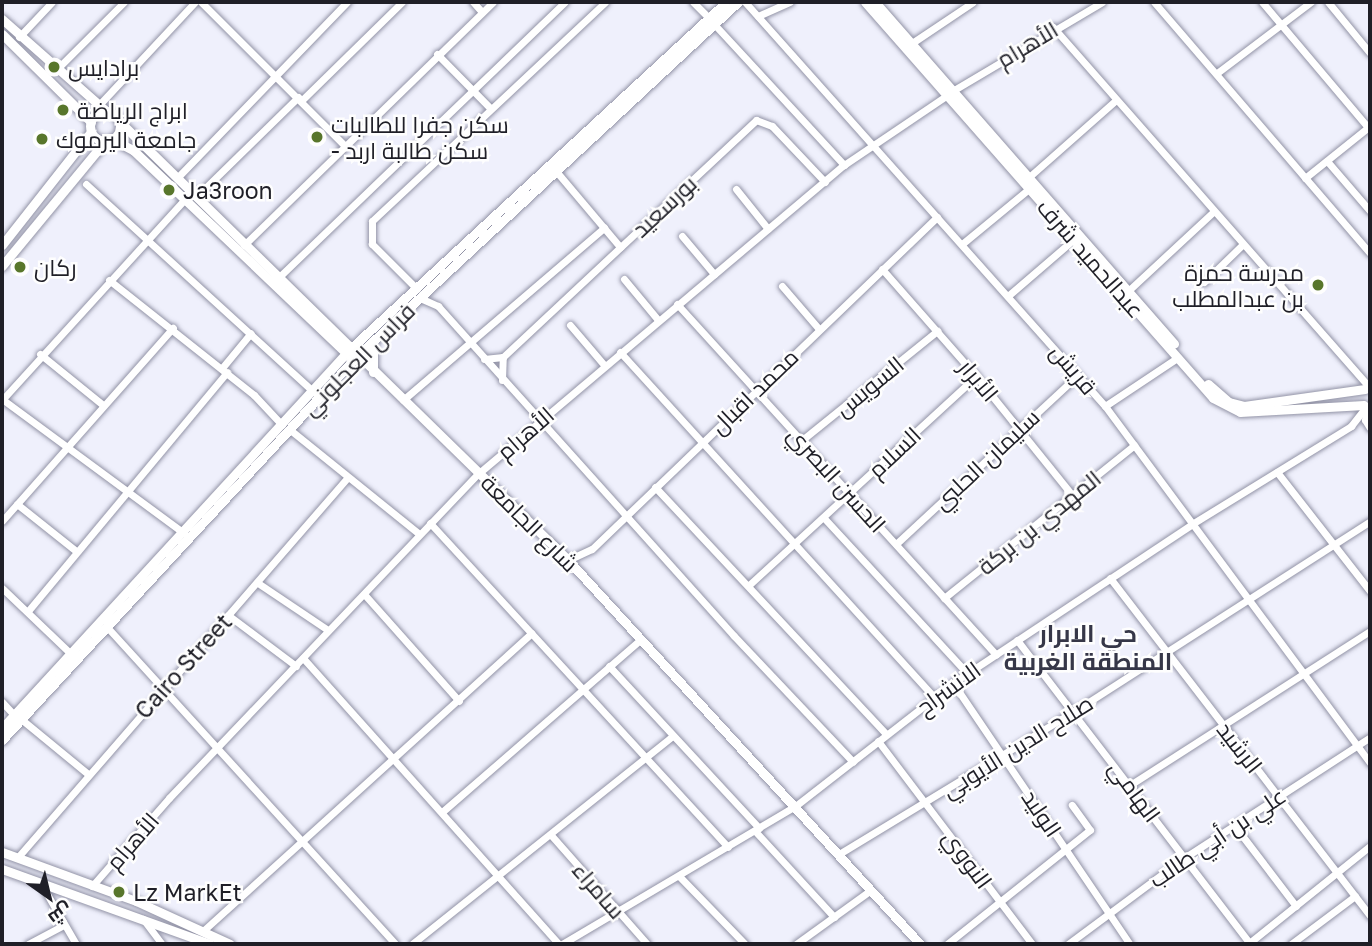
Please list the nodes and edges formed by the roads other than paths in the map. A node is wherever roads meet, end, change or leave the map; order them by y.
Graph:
1 (52, 2) edge
2 (124, 2) edge
3 (195, 2) edge
4 (201, 2) edge
5 (334, 2) edge
6 (347, 2) edge
7 (402, 2) edge
8 (473, 2) edge
9 (493, 2) edge
10 (565, 2) edge
11 (605, 2) edge
12 (693, 2) edge
13 (726, 2) edge
14 (737, 2) edge
15 (745, 2) edge
16 (790, 2) edge
17 (865, 2) edge
18 (875, 2) edge
19 (973, 2) edge
20 (1102, 2) edge
21 (1154, 2) edge
22 (1262, 2) edge
23 (1311, 2) edge
24 (1328, 2) edge
25 (341, 9) junction
26 (482, 12) junction
27 (758, 16) junction
28 (2, 19) edge
29 (712, 21) junction
30 (1283, 26) junction
31 (1054, 27) junction
32 (2, 34) edge
33 (19, 37) junction
34 (912, 43) junction
35 (1370, 52) edge
36 (437, 54) junction
37 (55, 71) junction
38 (1217, 73) junction
39 (278, 76) junction
40 (473, 90) junction
41 (951, 92) junction
42 (299, 99) junction
43 (1116, 100) junction
44 (489, 107) junction
45 (102, 108) junction
46 (120, 122) junction
47 (91, 127) junction
48 (1370, 128) edge
49 (108, 140) junction
50 (870, 144) junction
51 (344, 145) junction
52 (1327, 161) junction
53 (844, 165) junction
54 (555, 170) junction
55 (1029, 177) junction
56 (177, 178) junction
57 (1306, 178) junction
58 (825, 181) junction
59 (86, 184) dead end
60 (1030, 188) junction
61 (736, 189) dead end
62 (196, 197) junction
63 (184, 200) junction
64 (1370, 211) edge
65 (1212, 213) junction
66 (937, 216) junction
67 (604, 228) junction
68 (768, 229) junction
69 (682, 236) dead end
70 (148, 238) junction
71 (1074, 239) junction
72 (962, 244) junction
73 (2, 245) edge
74 (244, 245) junction
75 (1241, 246) junction
76 (620, 247) junction
77 (1370, 253) edge
78 (2, 266) edge
79 (882, 269) junction
80 (714, 274) junction
81 (278, 278) junction
82 (624, 279) dead end
83 (109, 280) junction
84 (1204, 282) dead end
85 (782, 286) dead end
86 (1128, 291) junction
87 (418, 294) junction
88 (1009, 295) junction
89 (677, 304) junction
90 (658, 320) junction
91 (570, 325) dead end
92 (173, 328) junction
93 (819, 329) junction
94 (937, 331) junction
95 (251, 333) junction
96 (373, 341) junction
97 (469, 341) junction
98 (621, 352) junction
99 (40, 354) junction
100 (351, 355) junction
101 (503, 357) junction
102 (483, 358) junction
103 (1177, 358) junction
104 (604, 365) junction
105 (224, 370) junction
106 (373, 372) junction
107 (1078, 375) junction
108 (976, 376) junction
109 (503, 382) junction
110 (1368, 388) edge
111 (755, 390) junction
112 (314, 391) junction
113 (2, 399) edge
114 (403, 400) junction
115 (103, 405) junction
116 (1105, 406) junction
117 (1367, 407) edge
118 (538, 421) junction
119 (285, 427) junction
120 (1019, 427) junction
121 (1370, 428) edge
122 (802, 440) junction
123 (702, 441) junction
124 (1133, 445) junction
125 (67, 446) junction
126 (479, 472) junction
127 (1277, 472) junction
128 (348, 477) junction
129 (655, 487) junction
130 (127, 489) junction
131 (849, 494) junction
132 (1072, 495) junction
133 (17, 504) junction
134 (626, 516) junction
135 (824, 518) junction
136 (2, 521) edge
137 (1370, 522) edge
138 (430, 523) junction
139 (1192, 524) junction
140 (184, 533) junction
141 (419, 534) junction
142 (797, 543) junction
143 (896, 544) junction
144 (1333, 546) junction
145 (76, 551) junction
146 (568, 560) junction
147 (1110, 578) junction
148 (258, 583) junction
149 (749, 585) junction
150 (2, 588) edge
151 (1370, 591) edge
152 (364, 594) junction
153 (944, 598) junction
154 (1249, 599) junction
155 (28, 611) junction
156 (228, 615) junction
157 (107, 627) junction
158 (328, 630) junction
159 (1370, 631) edge
160 (531, 632) junction
161 (641, 639) junction
162 (1017, 640) junction
163 (1167, 651) junction
164 (70, 653) junction
165 (996, 654) junction
166 (303, 658) junction
167 (296, 666) junction
168 (609, 666) junction
169 (968, 673) junction
170 (1304, 673) junction
171 (953, 683) junction
172 (163, 686) junction
173 (584, 689) junction
174 (934, 697) junction
175 (459, 701) junction
176 (2, 702) edge
177 (1073, 712) junction
178 (18, 717) junction
179 (1223, 724) junction
180 (2, 729) edge
181 (886, 734) junction
182 (673, 736) junction
183 (1370, 737) edge
184 (2, 740) edge
185 (878, 741) junction
186 (219, 746) junction
187 (1358, 746) junction
188 (1002, 756) junction
189 (393, 758) junction
190 (645, 758) junction
191 (853, 762) junction
192 (1370, 763) edge
193 (88, 774) junction
194 (1130, 785) junction
195 (1278, 795) junction
196 (925, 802) junction
197 (1072, 805) dead end
198 (794, 807) junction
199 (442, 812) junction
200 (1234, 825) junction
201 (757, 830) junction
202 (551, 835) junction
203 (304, 839) junction
204 (1370, 846) edge
205 (728, 847) junction
206 (1066, 850) junction
207 (2, 852) edge
208 (839, 854) junction
209 (18, 857) junction
210 (1184, 858) junction
211 (2, 869) edge
212 (1337, 873) junction
213 (498, 876) junction
214 (679, 876) junction
215 (40, 882) junction
216 (92, 886) junction
217 (872, 890) junction
218 (1355, 896) junction
219 (1000, 903) junction
220 (1296, 906) junction
221 (1107, 911) junction
222 (617, 912) junction
223 (140, 916) junction
224 (1370, 916) edge
225 (834, 918) junction
226 (63, 925) junction
227 (204, 930) junction
228 (1073, 943) edge
229 (28, 944) edge
230 (76, 944) edge
231 (162, 944) edge
232 (210, 944) edge
233 (230, 944) edge
234 (395, 944) edge
235 (412, 944) edge
236 (561, 944) edge
237 (647, 944) edge
238 (745, 944) edge
239 (796, 944) edge
240 (920, 944) edge
241 (947, 944) edge
242 (1032, 944) edge
243 (1130, 944) edge
244 (1249, 944) edge
245 (1291, 944) edge

1 - 33 street
2 - 37 street
3 - 45 street
4 - 39 street
5 - 25 street
6 - 25 street
7 - 42 street
8 - 26 street
9 - 26 street
10 - 40 street
11 - 44 street
12 - 29 street
13 - 29 main road, فراس العجلوني
14 - 29 main road, فراس العجلوني
15 - 27 street, قريش
16 - 27 street
17 - 41 main road, عبدالحميد شرف
18 - 34 main road, عبدالحميد شرف
19 - 34 street
20 - 31 street, الأهرام
21 - 38 street
22 - 30 street
23 - 30 street
24 - 35 street
25 - 39 street
26 - 36 street
27 - 50 street, قريش
28 - 33 main road
29 - 53 street
29 - 54 main road, فراس العجلوني
29 - 87 main road, فراس العجلوني
30 - 38 street
30 - 48 street
31 - 41 street, الأهرام
31 - 43 street
32 - 47 main road
33 - 37 main road
34 - 41 main road, عبدالحميد شرف
36 - 40 street
36 - 51 street
37 - 45 main road
38 - 57 street
39 - 42 street
39 - 56 street
40 - 44 street
40 - 81 street
41 - 50 street, الأهرام
41 - 55 main road, عبدالحميد شرف
41 - 60 main road, عبدالحميد شرف
42 - 51 street
42 - 62 street
43 - 55 street
43 - 65 street
44 - 87 street
45 - 46 main road, شارع الجامعة
45 - 47 main road
46 - 49 main road
46 - 56 main road, شارع الجامعة
47 - 49 main road, شارع الجامعة
47 - 73 main road
48 - 52 street
49 - 63 main road, شارع الجامعة
49 - 78 main road
50 - 53 street, الأهرام
50 - 66 street, قريش
51 - 74 street
52 - 57 street
52 - 64 street
53 - 58 street, الأهرام
54 - 67 street
54 - 87 main road, فراس العجلوني
55 - 86 main road, عبدالحميد شرف
56 - 62 main road, شارع الجامعة
57 - 77 street
58 - 68 street, الأهرام
58 - 76 street, بورسعيد
59 - 70 street
60 - 71 main road, عبدالحميد شرف
60 - 72 street
61 - 68 street
62 - 74 main road, شارع الجامعة
63 - 70 street
63 - 100 main road, شارع الجامعة
65 - 75 street
65 - 86 street
66 - 72 street, قريش
66 - 79 street, محمد اقبال
67 - 76 street
67 - 97 street
68 - 80 street, الأهرام
69 - 80 street
70 - 83 street
70 - 95 street
71 - 88 street
71 - 103 main road, عبدالحميد شرف
72 - 88 street, قريش
74 - 81 main road, شارع الجامعة
75 - 84 street
75 - 110 street
76 - 101 street, بورسعيد
79 - 93 street, محمد اقبال
79 - 94 street, الأبرار
80 - 89 street, الأهرام
81 - 100 main road, شارع الجامعة
82 - 90 street
83 - 92 street
83 - 99 street
85 - 93 street
86 - 110 main road, عبدالحميد شرف
87 - 96 main road, فراس العجلوني
87 - 97 street
87 - 100 main road, فراس العجلوني
88 - 107 street, قريش
89 - 90 street, الأهرام
89 - 111 street, الحسن البصري
90 - 98 street, الأهرام
91 - 104 street
92 - 105 street
92 - 115 street
93 - 111 street, محمد اقبال
94 - 108 street, الأبرار
94 - 122 street, السويس
95 - 105 street
95 - 112 street
96 - 100 main road, فراس العجلوني
96 - 106 main road
97 - 102 street
97 - 114 street
98 - 104 street, الأهرام
98 - 123 street
99 - 113 street
99 - 115 street
100 - 106 main road, شارع الجامعة
100 - 112 main road, فراس العجلوني
100 - 119 main road, فراس العجلوني
101 - 102 street
101 - 109 street
102 - 109 street
103 - 116 street
103 - 117 main road, عبدالحميد شرف
104 - 118 street, الأهرام
105 - 119 street
105 - 130 street
106 - 114 main road, شارع الجامعة
107 - 116 street, قريش
107 - 120 street, سليمان الحلبي
108 - 120 street, الأبرار
108 - 131 street, السلام
109 - 118 street
110 - 117 main road
111 - 122 street, الحسن البصري
111 - 123 street, محمد اقبال
112 - 119 main road, فراس العجلوني
113 - 125 street
114 - 126 main road, شارع الجامعة
115 - 125 street
116 - 124 street, قريش
117 - 121 street
117 - 127 street, الانشراح
118 - 126 street, الأهرام
118 - 134 street
119 - 128 street
119 - 140 main road, فراس العجلوني
119 - 157 main road, فراس العجلوني
120 - 132 street, الأبرار
120 - 143 street, سليمان الحلبي
122 - 131 street, الحسن البصري
123 - 129 street, محمد اقبال
123 - 142 street
124 - 132 street, المهدي بن بركة
124 - 139 street, قريش
125 - 130 street
125 - 133 street
126 - 138 street, الأهرام
126 - 146 main road, شارع الجامعة
127 - 139 street, الانشراح
127 - 144 street
128 - 141 street
128 - 148 street, Cairo Street
129 - 134 street, محمد اقبال
129 - 149 street
130 - 140 street
130 - 145 street
131 - 135 street, السلام
131 - 143 street, الحسن البصري
132 - 153 street, المهدي بن بركة
133 - 136 street
133 - 145 street
134 - 146 street, محمد اقبال
134 - 191 street
135 - 142 street, السلام
135 - 169 street
137 - 144 street, صلاح الدين الأيوبي
138 - 141 street, الأهرام
138 - 160 street
139 - 147 street, الانشراح
139 - 154 street, قريش
140 - 164 main road, فراس العجلوني
141 - 152 street, الأهرام
142 - 149 street, السلام
142 - 174 street
143 - 153 street, الحسن البصري
144 - 151 street
144 - 154 street, صلاح الدين الأيوبي
145 - 155 street
146 - 161 main road, شارع الجامعة
147 - 162 street, الانشراح
147 - 163 street, الرشيد
148 - 156 street, Cairo Street
148 - 158 street
149 - 181 street
150 - 155 street
152 - 158 street, الأهرام
152 - 175 street
153 - 165 street, الحسن البصري
154 - 163 street, صلاح الدين الأيوبي
154 - 170 street, قريش
155 - 164 street
156 - 167 street
156 - 172 street, Cairo Street
157 - 172 street
157 - 178 main road, فراس العجلوني
158 - 166 street, الأهرام
159 - 170 street
160 - 173 street
160 - 175 street
161 - 168 street
161 - 198 main road, شارع الجامعة
162 - 165 street, الانشراح
162 - 177 street, الهامي
163 - 177 street, صلاح الدين الأيوبي
163 - 179 street, الرشيد
164 - 178 main road, فراس العجلوني
165 - 169 street, الانشراح
166 - 167 street, الأهرام
166 - 189 street
167 - 186 street, الأهرام
168 - 173 street
168 - 182 street
169 - 171 street, الانشراح
170 - 179 street
170 - 187 street, قريش
171 - 174 street, الانشراح
171 - 188 street, الوليد
172 - 186 street
172 - 193 street, Cairo Street
173 - 190 street
173 - 199 street
174 - 181 street, الانشراح
175 - 189 street
176 - 178 street
177 - 188 street, صلاح الدين الأيوبي
177 - 194 street, الهامي
178 - 180 main road, فراس العجلوني
178 - 184 main road, فراس العجلوني
178 - 193 street
179 - 194 street
179 - 195 street, الرشيد
181 - 185 street, الانشراح
182 - 190 street
182 - 201 street
183 - 187 street, علي بن أبي طالب
185 - 191 street, الانشراح
185 - 196 street, النووي
186 - 203 street
186 - 216 street, الأهرام
187 - 192 street, قريش
187 - 195 street, علي بن أبي طالب
188 - 196 street, صلاح الدين الأيوبي
188 - 206 street, الوليد
189 - 199 street
189 - 203 street
190 - 202 street
190 - 205 street
191 - 198 street, الانشراح
193 - 209 street, Cairo Street
194 - 210 street, الهامي
195 - 200 street, علي بن أبي طالب
195 - 212 street, الرشيد
196 - 208 street, صلاح الدين الأيوبي
196 - 219 street, النووي
197 - 206 street
198 - 201 street, الانشراح
198 - 208 main road, شارع الجامعة
199 - 213 street
200 - 210 street, علي بن أبي طالب
200 - 220 street
201 - 205 street, الانشراح
201 - 225 street
202 - 213 street
202 - 222 street, سامراء
203 - 227 street
203 - 234 street
204 - 212 street
205 - 214 street, الانشراح
206 - 219 street
206 - 221 street, الوليد
207 - 209 main road
208 - 217 main road, شارع الجامعة
209 - 216 main road
210 - 221 street, علي بن أبي طالب
210 - 244 street, الهامي
211 - 215 main road
212 - 218 street, الرشيد
212 - 220 street
213 - 235 street
213 - 236 street
214 - 222 street, الانشراح
214 - 238 street
215 - 223 main road
215 - 226 street
216 - 227 main road
217 - 225 street
217 - 240 main road, شارع الجامعة
218 - 224 street, الرشيد
218 - 245 street
219 - 241 street
219 - 242 street, النووي
220 - 244 street
221 - 228 street, علي بن أبي طالب
221 - 243 street, الوليد
222 - 236 street, الانشراح
222 - 237 street, سامراء
223 - 231 street
223 - 232 main road
225 - 239 street
226 - 229 street
226 - 230 street
227 - 233 main road

